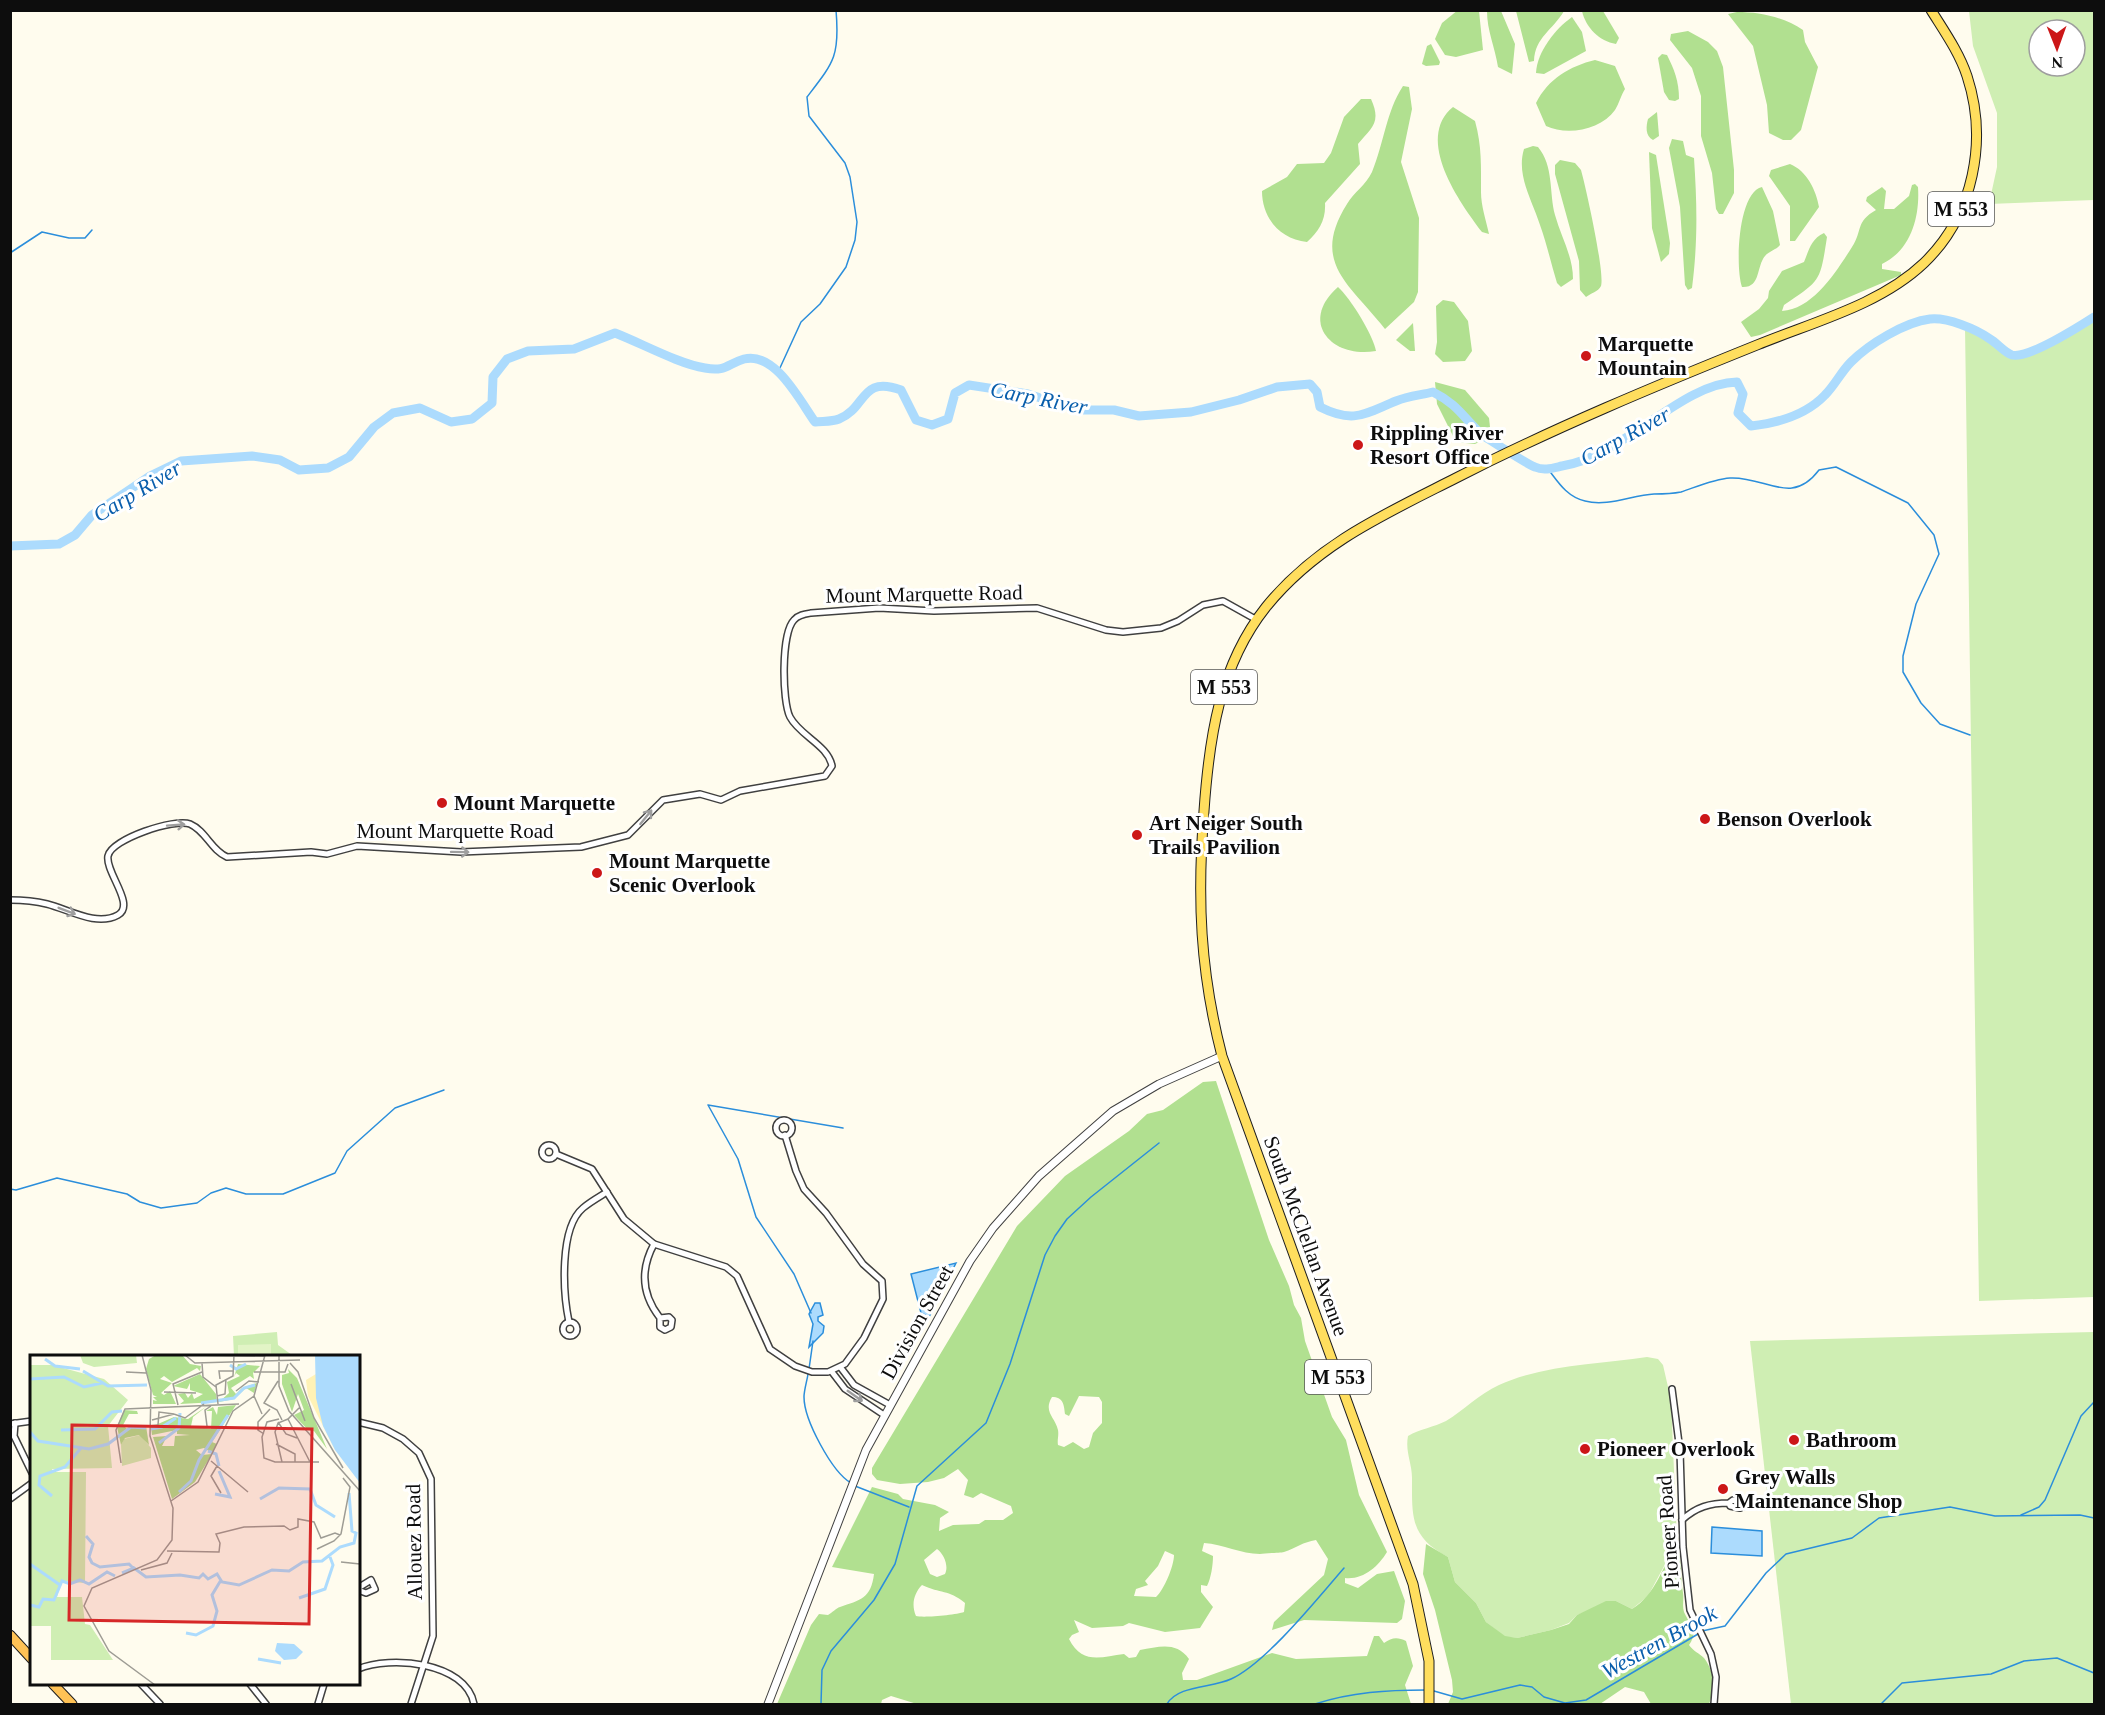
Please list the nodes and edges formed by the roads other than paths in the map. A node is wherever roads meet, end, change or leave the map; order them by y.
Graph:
1 (1931, 10) edge
2 (1257, 620) junction
3 (10, 900) edge
4 (1222, 1056) junction
5 (785, 1135) dead end
6 (556, 1154) dead end
7 (607, 1192) junction
8 (654, 1244) junction
9 (660, 1318) dead end
10 (569, 1322) dead end
11 (841, 1368) junction
12 (832, 1372) junction
13 (1672, 1389) dead end
14 (890, 1406) junction
15 (884, 1415) junction
16 (30, 1421) edge
17 (360, 1422) edge
18 (13, 1423) edge
19 (30, 1469) edge
20 (30, 1484) edge
21 (10, 1499) edge
22 (1729, 1503) dead end
23 (1682, 1520) junction
24 (10, 1635) edge
25 (30, 1657) edge
26 (423, 1665) junction
27 (360, 1667) edge
28 (55, 1685) edge
29 (143, 1685) edge
30 (252, 1685) edge
31 (323, 1685) edge
32 (72, 1704) edge
33 (160, 1704) edge
34 (266, 1704) edge
35 (318, 1704) edge
36 (411, 1704) edge
37 (474, 1704) edge
38 (768, 1704) edge
39 (1429, 1704) edge
40 (1714, 1704) edge

1 - 2 main road, M 553
3 -> 2 street, Mount Marquette Road
2 - 4 main road, M 553
4 - 14 street, Division Street
4 - 39 main road, South McClellan Avenue / M 553
5 - 11 street
6 - 7 street
7 - 8 street
7 - 10 street
8 - 9 street
8 - 12 street
11 - 12 street
11 - 14 street
12 -> 15 street
13 - 23 street, Pioneer Road
14 - 15 street, Division Street
15 - 38 street, Division Street
16 - 18 street
17 - 26 street, Allouez Road
18 - 19 street
20 - 21 street
22 - 23 street
23 - 40 street, Pioneer Road
24 - 25 highway
26 - 27 street
26 - 36 street, Allouez Road
26 - 37 street
28 - 32 highway
29 - 33 street
30 - 34 street
31 - 35 street

